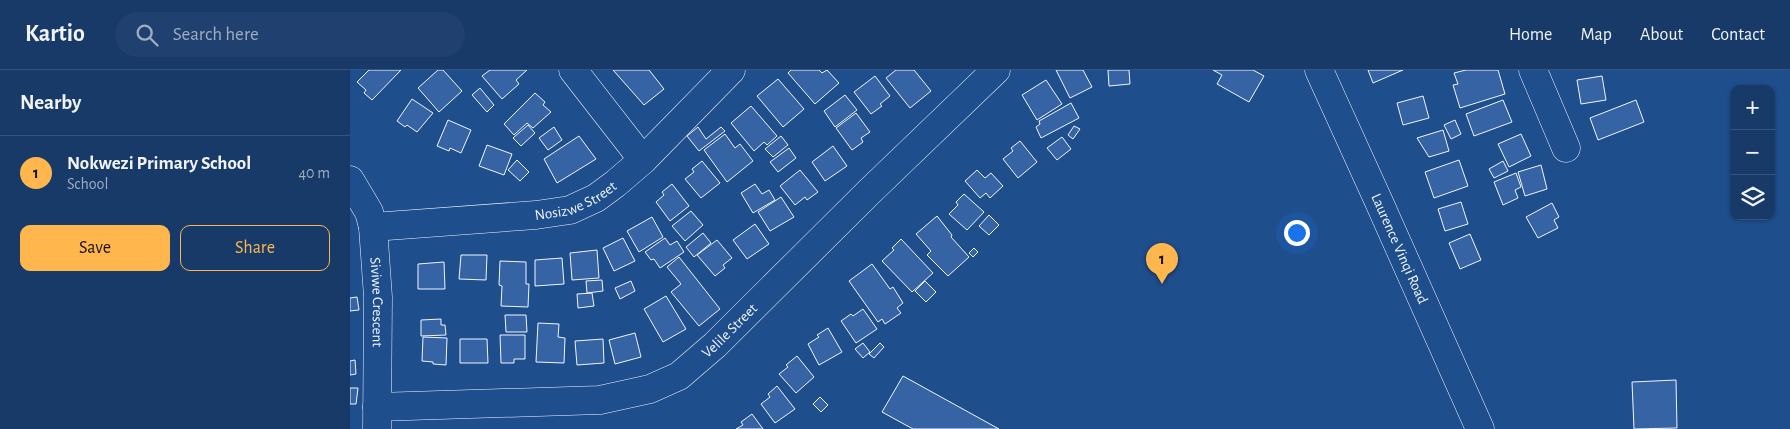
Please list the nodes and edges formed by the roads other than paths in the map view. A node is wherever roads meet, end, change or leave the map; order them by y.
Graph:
1 (574, 70) edge
2 (731, 70) edge
3 (996, 70) edge
4 (1319, 70) edge
5 (1533, 70) edge
6 (1566, 148) dead end
7 (643, 160) junction
8 (350, 180) edge
9 (373, 227) junction
10 (377, 418) edge
11 (1480, 429) edge

1 - 7 street
2 - 7 street, Nosizwe Street
3 - 10 street, Velile Street
4 - 11 street, Laurence Vinqi Road
5 - 6 street
7 - 9 street, Nosizwe Street
8 - 9 street, Siviwe Crescent
9 - 10 street, Siviwe Crescent

